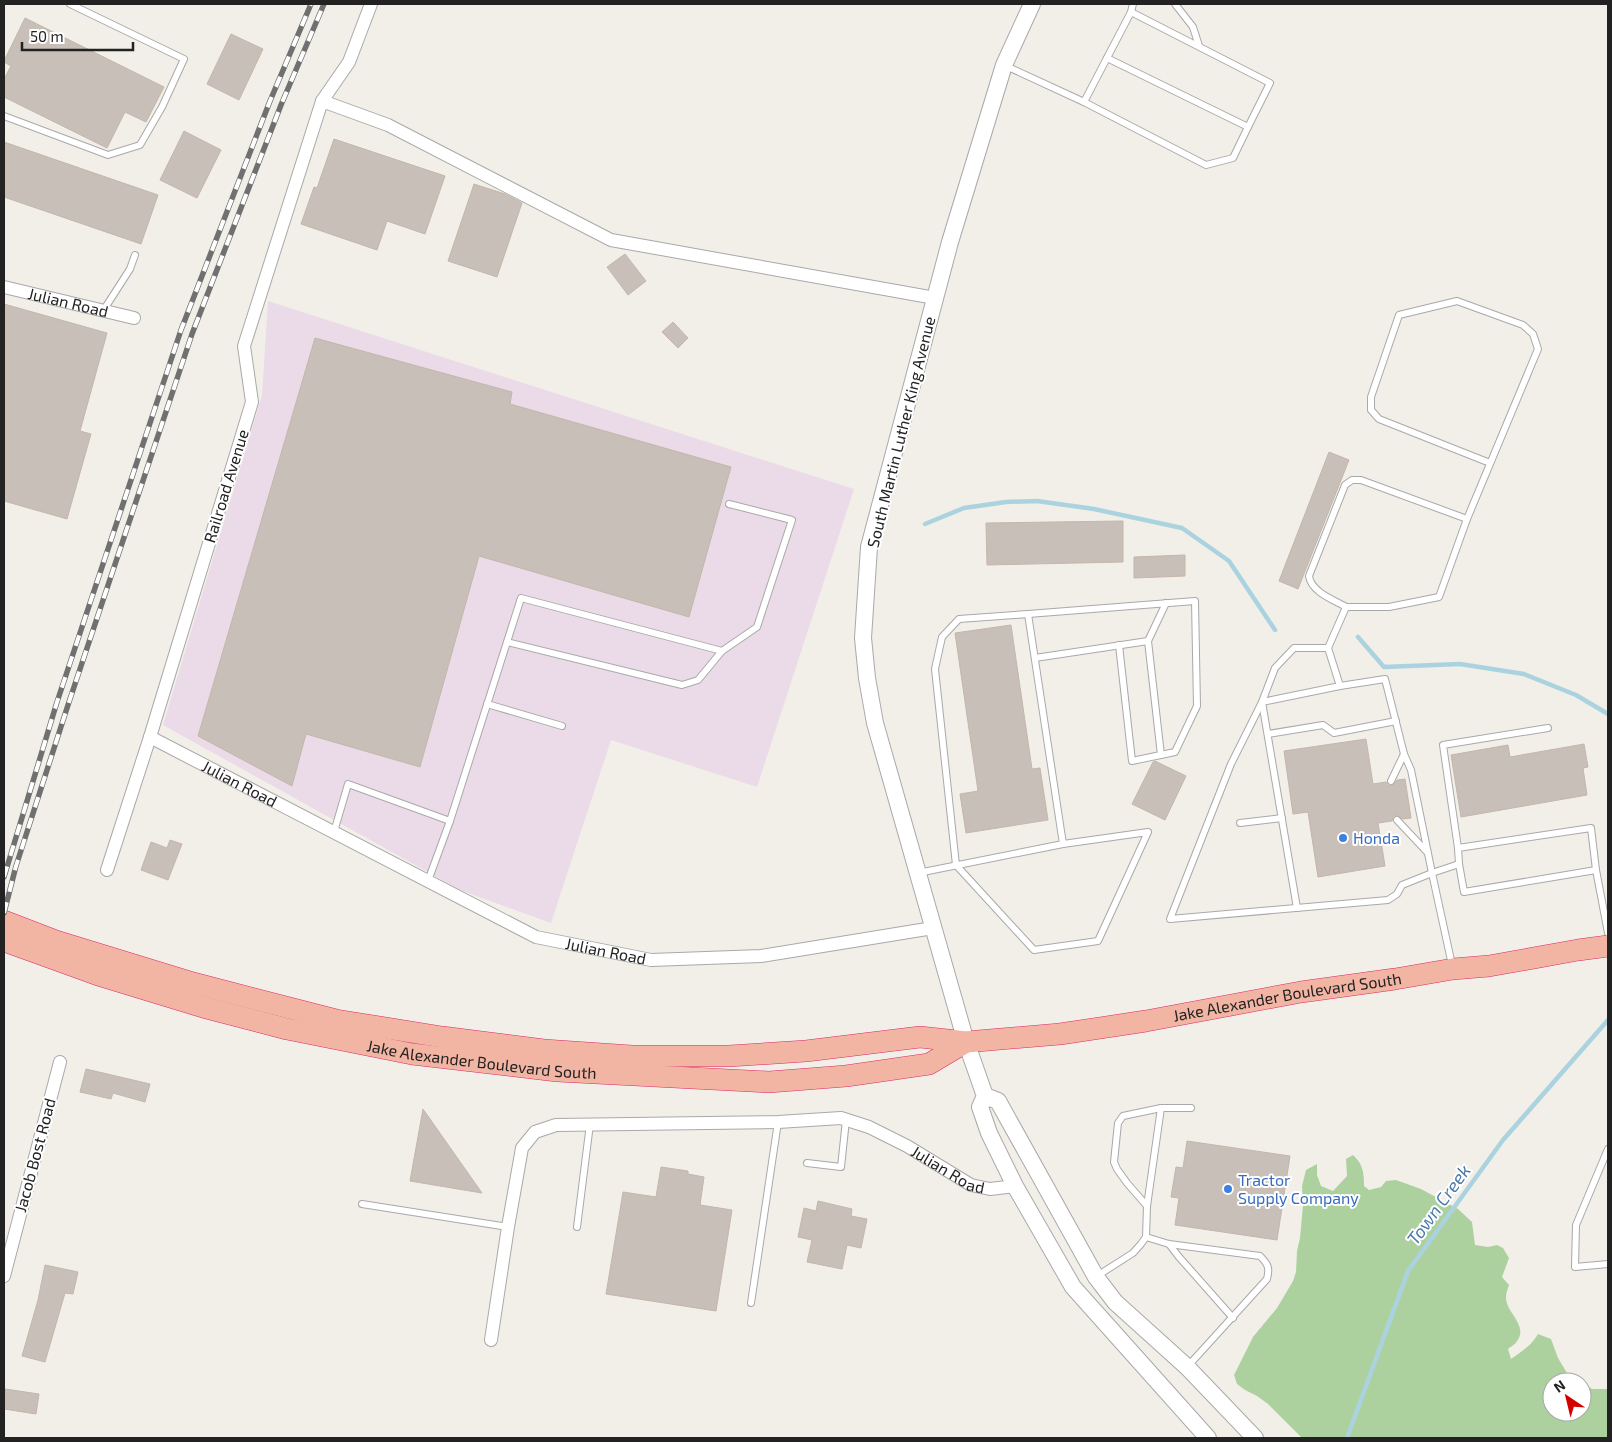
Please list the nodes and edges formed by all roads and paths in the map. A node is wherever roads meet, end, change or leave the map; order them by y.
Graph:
1 (70, 4) edge
2 (371, 4) edge
3 (1032, 4) edge
4 (1133, 4) edge
5 (1175, 4) edge
6 (1131, 12) junction
7 (1199, 46) junction
8 (1107, 58) junction
9 (1004, 65) junction
10 (322, 101) junction
11 (1084, 102) junction
12 (4, 116) edge
13 (1248, 127) junction
14 (135, 255) dead end
15 (4, 287) edge
16 (935, 298) junction
17 (103, 311) junction
18 (134, 318) dead end
19 (1490, 463) junction
20 (729, 504) dead end
21 (1467, 519) junction
22 (1166, 604) junction
23 (1346, 608) junction
24 (1028, 614) junction
25 (1148, 641) junction
26 (507, 642) junction
27 (1119, 645) junction
28 (1328, 648) junction
29 (722, 651) junction
30 (1035, 658) junction
31 (1340, 686) junction
32 (1262, 702) junction
33 (487, 704) junction
34 (1396, 721) junction
35 (562, 726) dead end
36 (1548, 728) dead end
37 (1268, 734) junction
38 (150, 737) junction
39 (1404, 754) junction
40 (1161, 755) junction
41 (1391, 781) dead end
42 (1282, 818) junction
43 (1397, 820) dead end
44 (450, 821) junction
45 (1240, 823) dead end
46 (334, 832) junction
47 (1063, 844) junction
48 (1458, 848) junction
49 (1428, 853) junction
50 (1460, 864) junction
51 (956, 865) junction
52 (108, 870) dead end
53 (1596, 870) junction
54 (917, 873) junction
55 (1432, 873) junction
56 (428, 881) junction
57 (1297, 908) junction
58 (4, 921) edge
59 (933, 928) junction
60 (1608, 933) edge
61 (4, 941) edge
62 (1608, 946) edge
63 (4, 955) edge
64 (1452, 969) junction
65 (204, 1007) junction
66 (966, 1042) junction
67 (60, 1062) dead end
68 (985, 1096) junction
69 (1161, 1108) junction
70 (1191, 1108) dead end
71 (846, 1120) junction
72 (778, 1122) junction
73 (590, 1124) junction
74 (1608, 1149) edge
75 (807, 1163) dead end
76 (1015, 1186) junction
77 (362, 1204) dead end
78 (1147, 1206) junction
79 (508, 1226) junction
80 (577, 1227) dead end
81 (1146, 1236) junction
82 (1169, 1244) junction
83 (1608, 1264) edge
84 (4, 1276) edge
85 (1096, 1277) junction
86 (751, 1303) dead end
87 (1233, 1318) junction
88 (491, 1340) dead end
89 (1187, 1367) junction
90 (1208, 1438) edge
91 (1254, 1438) edge

1 - 12 lane
2 - 10 street, Railroad Avenue
3 - 9 street, South Martin Luther King Avenue
4 - 6 lane
5 - 7 lane
6 - 7 lane
6 - 8 lane
7 - 13 lane
8 - 11 lane
8 - 13 lane
9 - 11 lane
9 - 16 street, South Martin Luther King Avenue
10 - 16 street
10 - 38 street, Railroad Avenue
11 - 13 lane
14 - 17 lane
15 - 17 street, Julian Road
16 - 54 street, South Martin Luther King Avenue
17 - 18 street, Julian Road
19 - 19 lane
19 - 21 lane
20 - 29 lane
21 - 23 lane
21 - 23 lane
22 - 24 lane
22 - 25 lane
22 - 40 lane
23 - 28 lane
24 - 30 lane
24 - 51 lane
25 - 27 lane
25 - 40 lane
26 - 29 lane
26 - 29 lane
26 - 33 lane
27 - 30 lane
27 - 40 lane
28 - 31 lane
28 - 32 lane
30 - 47 lane
31 - 32 lane
31 - 34 lane
32 - 37 lane
32 - 57 lane
33 - 35 lane
33 - 44 lane
34 - 37 lane
34 - 39 lane
36 - 48 lane
37 - 42 lane
38 - 46 street, Julian Road
38 - 52 street, Railroad Avenue
39 - 41 lane
39 - 49 lane
42 - 45 lane
42 - 57 lane
43 - 49 lane
44 - 46 lane
44 - 56 lane
46 - 56 street, Julian Road
47 - 51 lane
47 - 51 lane
48 - 50 lane
48 - 53 lane
49 - 55 lane
50 - 53 lane
50 - 55 lane
51 - 54 lane
53 - 60 lane
54 - 59 street, South Martin Luther King Avenue
55 - 57 lane
55 - 64 lane
56 - 59 street, Julian Road
58 - 66 highway, Jake Alexander Boulevard South
59 - 66 street, Julian Road
61 - 65 highway, Jake Alexander Boulevard South
62 - 64 highway, Jake Alexander Boulevard South
63 - 65 highway
64 - 66 highway, Jake Alexander Boulevard South
65 - 66 highway, Jake Alexander Boulevard South
66 - 68 street, Julian Road
67 - 84 street, Jacob Bost Road
68 - 76 street, Julian Road
68 - 85 street
69 - 70 lane
69 - 78 lane
69 - 78 lane
71 - 72 street, Julian Road
71 - 75 lane
71 - 76 street, Julian Road
72 - 73 street, Julian Road
72 - 86 lane
73 - 79 street, Julian Road
73 - 80 lane
74 - 83 lane
76 - 90 street, Julian Road
77 - 79 lane
78 - 81 lane
79 - 88 street, Julian Road
81 - 82 lane
81 - 85 lane
82 - 87 lane
82 - 87 lane
85 - 89 street
87 - 89 lane
89 - 91 street

